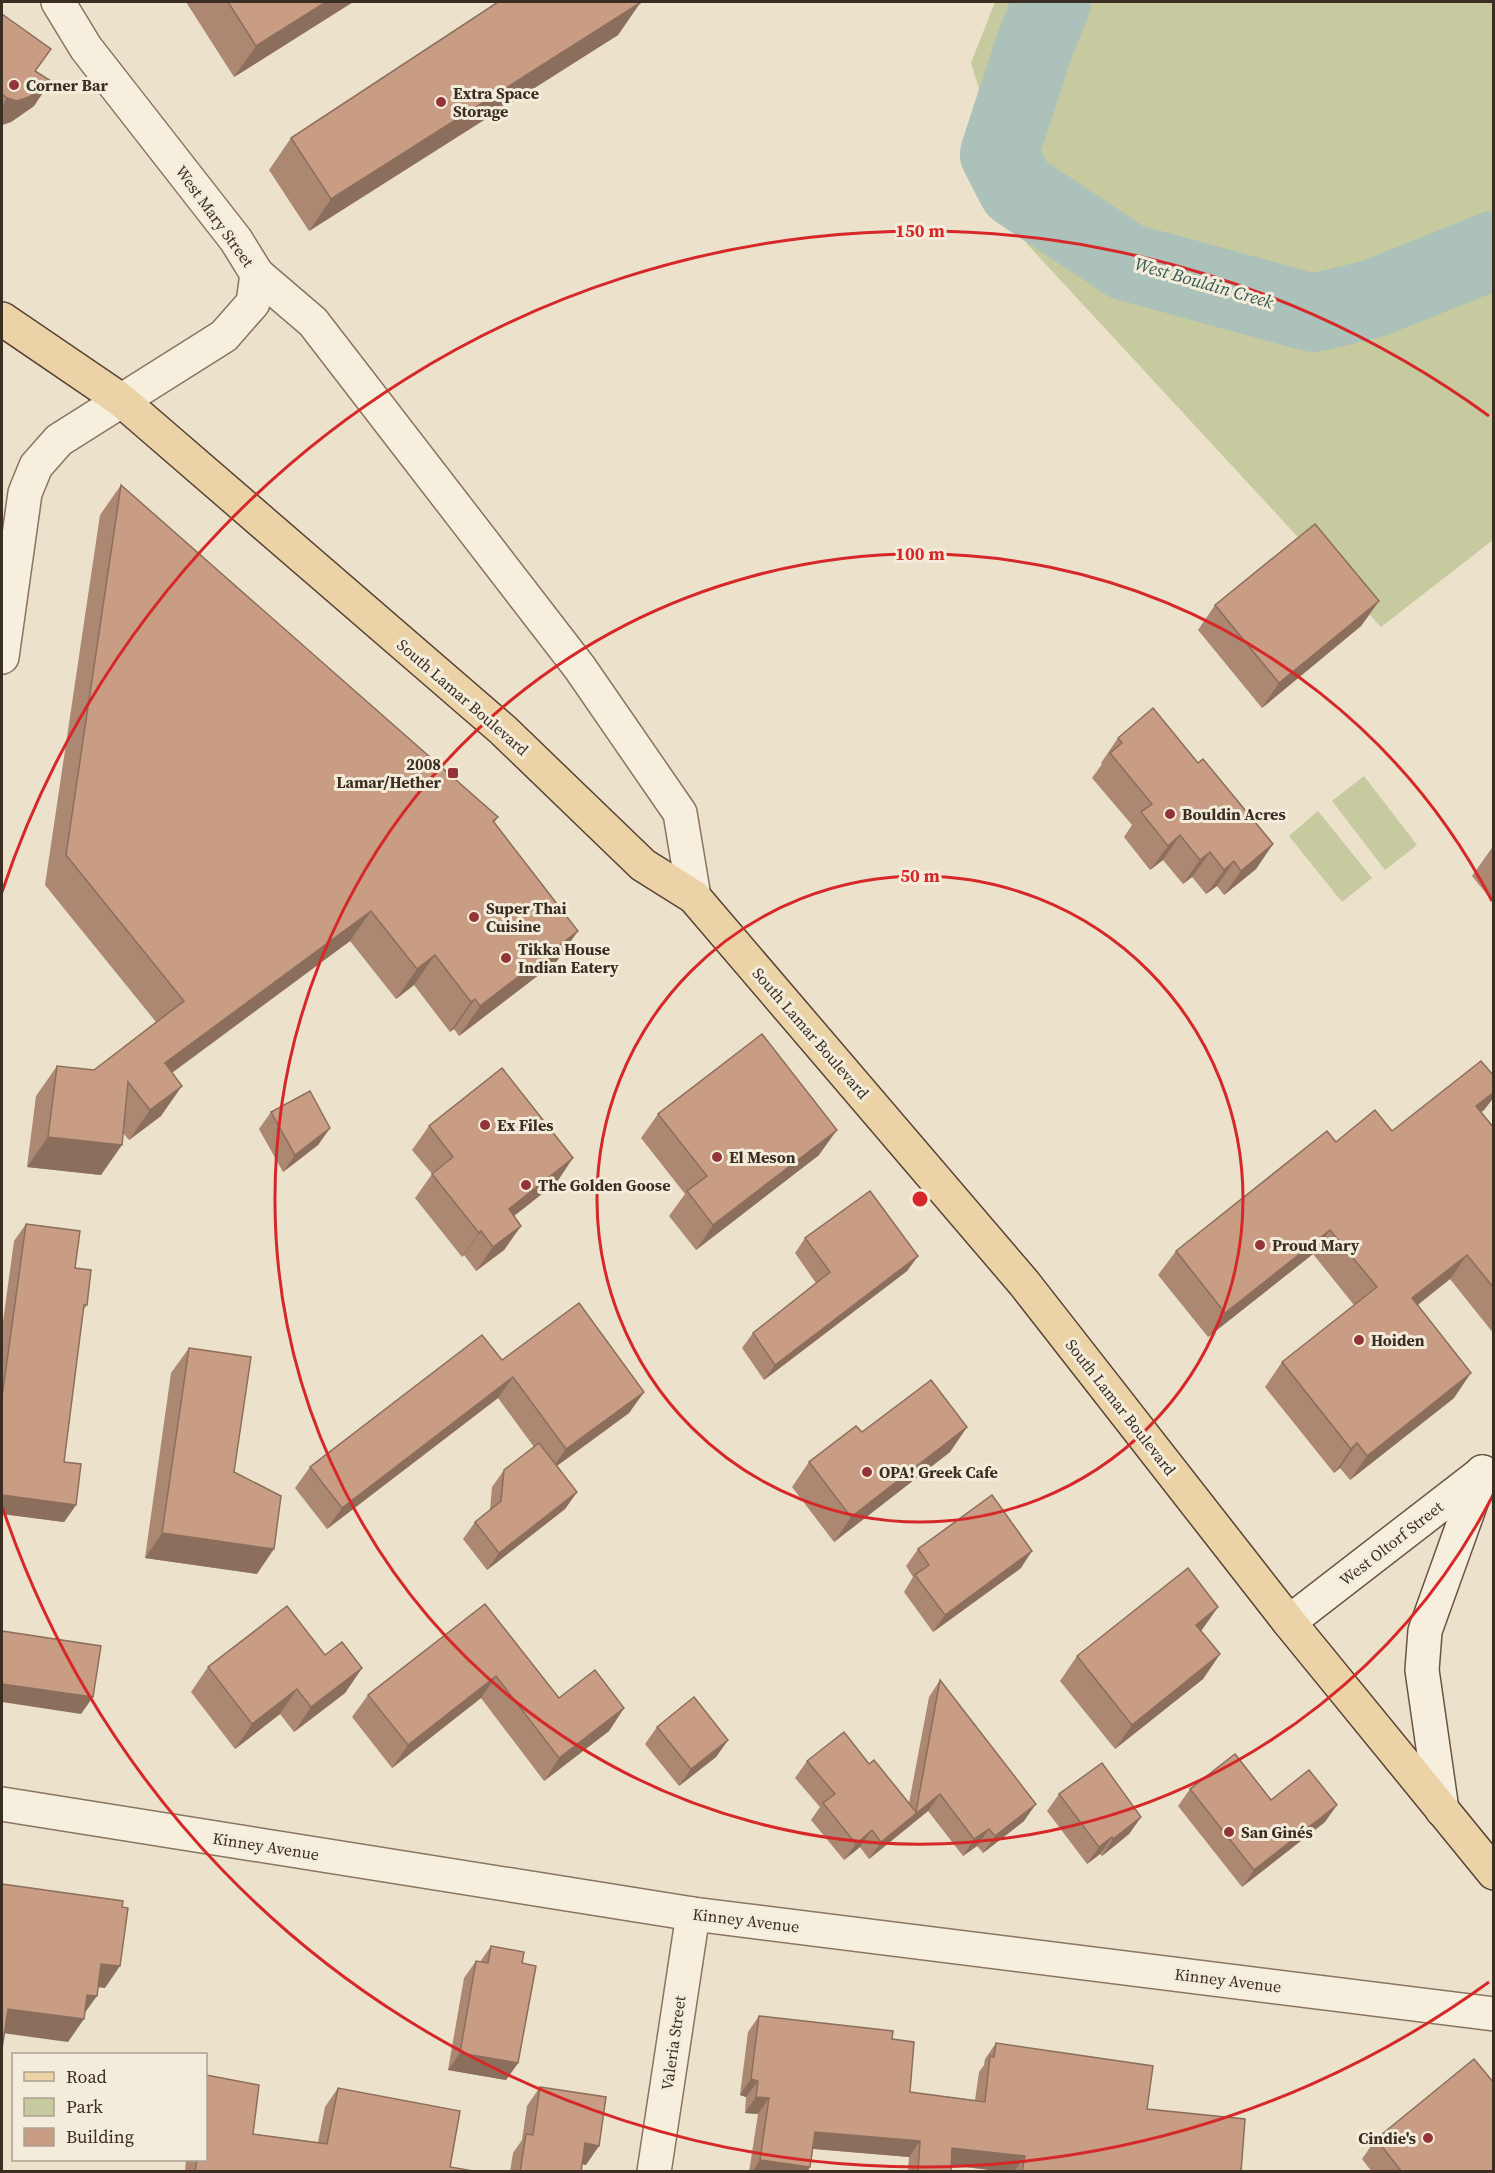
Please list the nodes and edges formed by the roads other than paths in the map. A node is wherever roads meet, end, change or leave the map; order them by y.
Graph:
1 (58, 2) edge
2 (257, 274) junction
3 (2, 319) edge
4 (121, 400) junction
5 (2, 657) edge
6 (694, 897) junction
7 (1488, 1468) edge
8 (1289, 1622) junction
9 (2, 1804) edge
10 (1442, 1810) junction
11 (1494, 1873) edge
12 (693, 1914) junction
13 (1494, 2014) edge
14 (654, 2172) edge

1 - 2 street, West Mary Street
2 - 4 street, West Mary Street
2 - 6 street
3 - 4 main road, South Lamar Boulevard
4 - 5 street, West Mary Street
4 - 6 main road, South Lamar Boulevard
6 - 8 main road, South Lamar Boulevard
7 - 8 street, West Oltorf Street
7 - 10 street
8 - 10 main road, South Lamar Boulevard
9 - 12 street, Kinney Avenue
10 - 11 main road, South Lamar Boulevard
12 - 13 street, Kinney Avenue
12 - 14 street, Valeria Street

